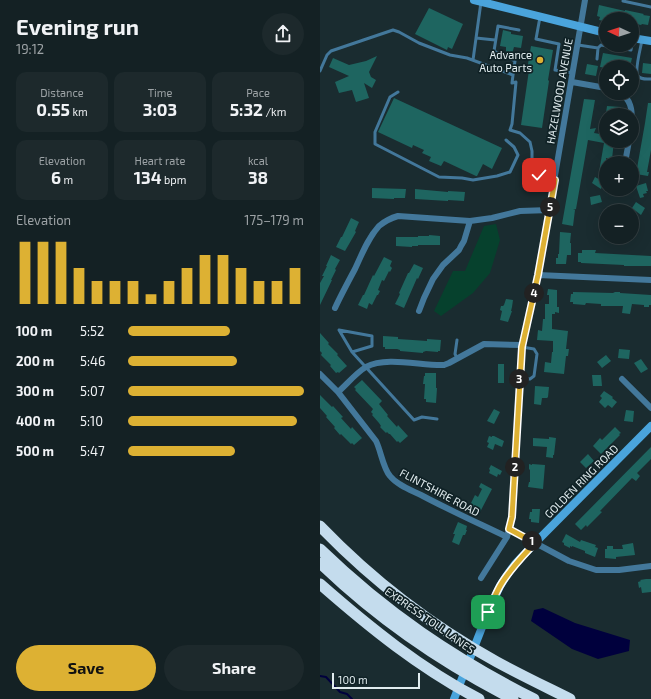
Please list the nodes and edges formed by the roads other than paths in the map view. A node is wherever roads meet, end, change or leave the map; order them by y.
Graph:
1 (585, 0) edge
2 (477, 1) edge
3 (623, 1) edge
4 (651, 7) edge
5 (540, 17) junction
6 (581, 28) junction
7 (519, 30) dead end
8 (599, 32) edge
9 (476, 38) junction
10 (639, 39) edge
11 (496, 40) junction
12 (649, 40) edge
13 (578, 45) junction
14 (598, 48) joint
15 (640, 51) joint
16 (597, 59) dead end
17 (473, 60) junction
18 (320, 71) edge
19 (573, 73) junction
20 (513, 75) junction
21 (651, 79) edge
22 (572, 82) junction
23 (599, 87) edge
24 (398, 92) dead end
25 (506, 140) dead end
26 (555, 180) junction
27 (550, 210) junction
28 (470, 221) junction
29 (538, 275) junction
30 (651, 280) edge
31 (335, 308) dead end
32 (419, 311) dead end
33 (457, 340) dead end
34 (522, 346) junction
35 (352, 352) junction
36 (457, 358) junction
37 (366, 367) junction
38 (320, 374) edge
39 (520, 378) junction
40 (622, 379) dead end
41 (338, 392) junction
42 (651, 408) edge
43 (437, 419) dead end
44 (651, 426) edge
45 (320, 526) edge
46 (509, 529) junction
47 (507, 537) junction
48 (535, 543) junction
49 (320, 549) edge
50 (320, 563) edge
51 (651, 566) edge
52 (480, 578) dead end
53 (320, 584) edge
54 (455, 698) edge
55 (479, 699) edge
56 (512, 699) edge
57 (534, 699) edge
58 (570, 699) edge

1 - 6 street, HAZELWOOD AVENUE
2 - 5 street
2 - 9 lane
3 - 4 lane
5 - 6 street
5 - 19 lane
6 - 8 street
6 - 13 street, HAZELWOOD AVENUE
7 - 11 lane
9 - 11 lane
9 - 17 lane
10 - 12 street
11 - 20 lane
12 - 15 lane
13 - 14 lane
13 - 19 street, HAZELWOOD AVENUE
14 - 16 lane
15 - 21 lane
17 - 18 lane
17 - 20 lane
19 - 22 street, HAZELWOOD AVENUE
20 - 26 lane
22 - 23 street
22 - 26 street, HAZELWOOD AVENUE
24 - 25 lane
26 - 27 street, HAZELWOOD AVENUE
27 - 28 street
27 - 29 street, HAZELWOOD AVENUE
28 - 31 street
28 - 32 street
29 - 30 street
29 - 34 street, HAZELWOOD AVENUE
33 - 36 lane
34 - 36 street
34 - 39 street, HAZELWOOD AVENUE
34 - 39 lane
35 - 35 lane
35 - 37 lane
36 - 37 street
37 - 41 street
37 - 43 lane
38 - 41 street, FLINTSHIRE ROAD
39 - 46 street, HAZELWOOD AVENUE
40 - 42 street
41 - 47 street, FLINTSHIRE ROAD
44 - 48 street, GOLDEN RING ROAD
45 - 58 highway
46 - 47 street, HAZELWOOD AVENUE
46 - 48 street
47 - 52 street, HAZELWOOD AVENUE
48 - 51 street
48 - 54 street, GOLDEN RING ROAD
49 - 57 highway, EXPRESS TOLL LANES
50 - 56 highway
53 - 55 highway

